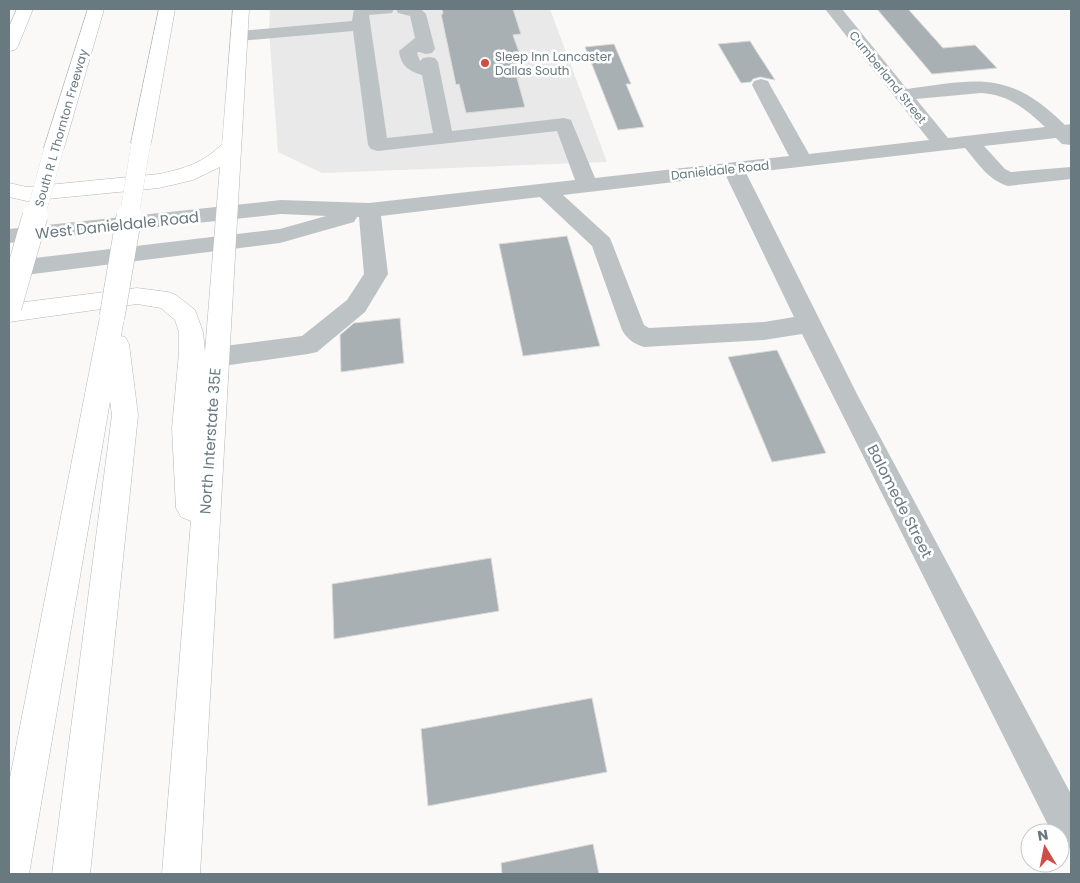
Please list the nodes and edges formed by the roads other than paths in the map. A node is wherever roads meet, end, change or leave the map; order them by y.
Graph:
1 (25, 9) edge
2 (96, 9) edge
3 (167, 9) edge
4 (241, 9) edge
5 (386, 9) edge
6 (404, 9) edge
7 (833, 9) edge
8 (361, 25) junction
9 (239, 36) junction
10 (11, 41) edge
11 (9, 61) edge
12 (761, 85) dead end
13 (903, 95) junction
14 (1068, 135) edge
15 (444, 138) junction
16 (970, 142) junction
17 (943, 145) junction
18 (231, 146) junction
19 (802, 160) junction
20 (733, 168) junction
21 (1071, 173) edge
22 (588, 185) junction
23 (9, 190) edge
24 (545, 190) junction
25 (369, 210) junction
26 (226, 213) junction
27 (17, 242) edge
28 (224, 243) junction
29 (9, 269) edge
30 (9, 307) edge
31 (9, 313) edge
32 (112, 318) junction
33 (810, 324) junction
34 (216, 357) junction
35 (199, 622) junction
36 (1071, 831) edge
37 (10, 874) edge
38 (72, 874) edge
39 (181, 874) edge

1 - 10 main road
2 - 27 main road, South R L Thornton Freeway, bridge
3 - 32 main road, bridge
4 - 9 main road, North Interstate 35E
5 - 8 street
6 - 15 street
7 - 13 street, Cumberland Street
8 - 9 street
8 - 15 street
9 - 18 main road, North Interstate 35E
10 - 11 main road
12 - 19 street
13 - 14 street
13 - 17 street, Cumberland Street
14 - 16 street, Danieldale Road
15 - 22 street
16 - 17 street, Danieldale Road
16 - 21 street
17 - 19 street, Danieldale Road
18 - 23 main road
18 - 26 main road, North Interstate 35E
19 - 20 street, Danieldale Road
20 - 22 street, Danieldale Road
20 - 33 street, Balomede Street
22 - 24 street, Danieldale Road
24 - 25 street, Danieldale Road
24 - 33 street
25 - 26 street, Danieldale Road
25 - 28 street, Danieldale Road
25 - 34 street
26 - 27 street, West Danieldale Road
26 - 28 main road, North Interstate 35E
27 - 30 main road, South R L Thornton Freeway, bridge
28 - 29 street, West Danieldale Road
28 - 34 main road, North Interstate 35E
31 - 35 main road
32 - 37 main road
32 - 38 main road
33 - 36 street, Balomede Street
34 - 35 main road, North Interstate 35E
35 - 39 main road, North Interstate 35E

